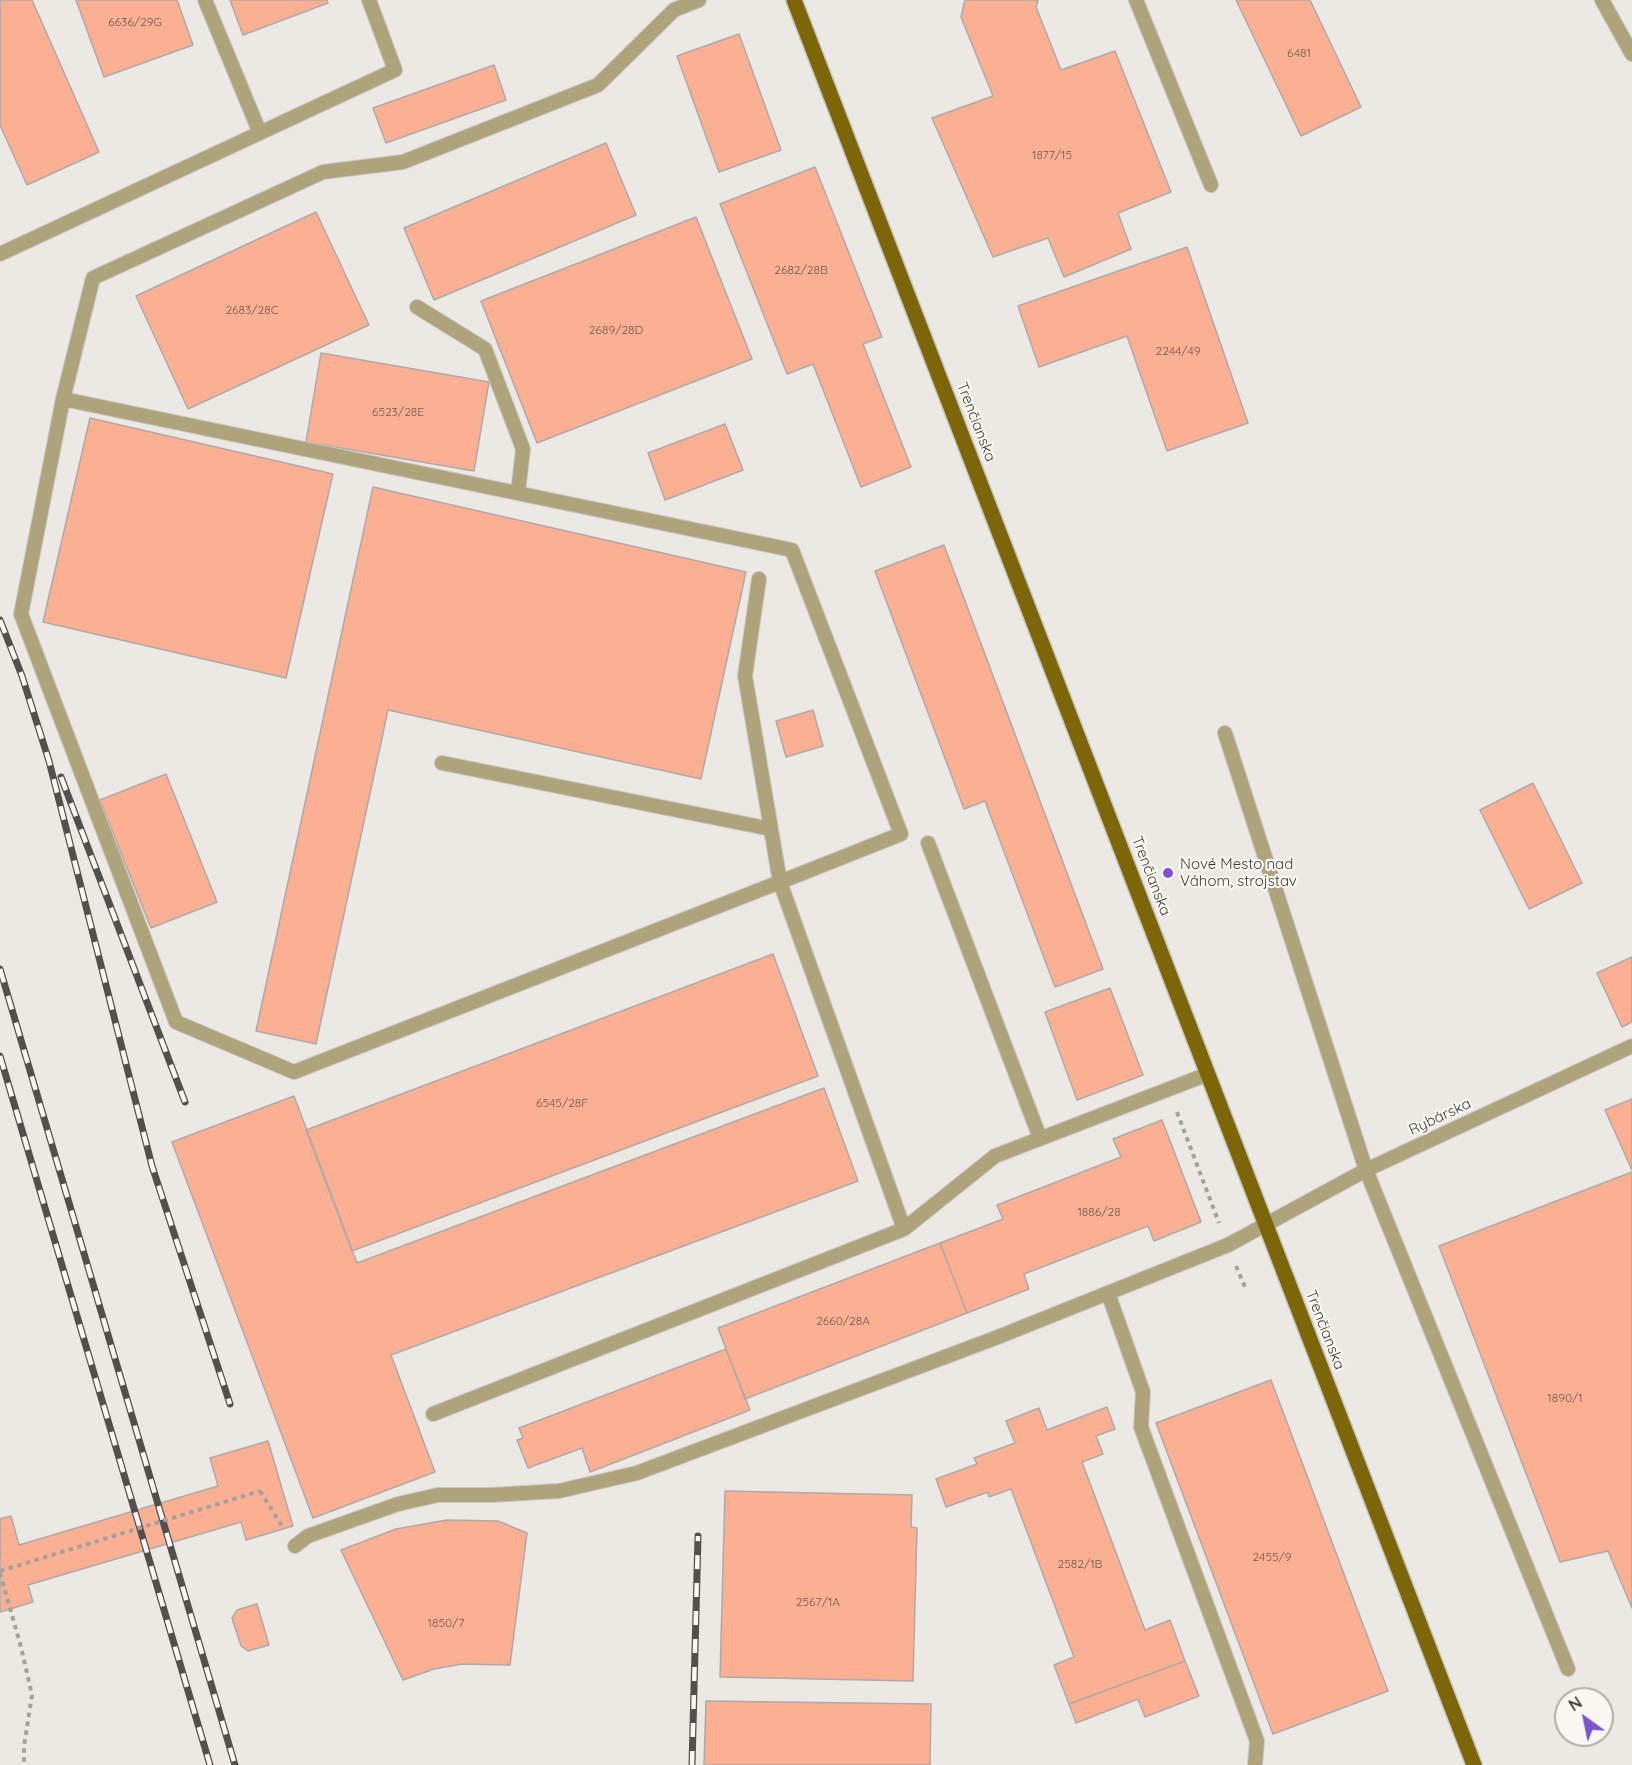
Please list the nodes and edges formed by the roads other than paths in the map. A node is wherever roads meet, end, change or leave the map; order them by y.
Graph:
1 (205, 0) edge
2 (369, 0) edge
3 (699, 0) edge
4 (794, 0) edge
5 (1136, 0) edge
6 (1602, 0) edge
7 (1632, 54) edge
8 (260, 133) junction
9 (1211, 185) dead end
10 (0, 254) edge
11 (417, 307) dead end
12 (63, 399) junction
13 (518, 493) junction
14 (759, 579) dead end
15 (1225, 732) dead end
16 (442, 763) dead end
17 (771, 829) junction
18 (928, 843) dead end
19 (780, 882) junction
20 (1632, 1046) edge
21 (1208, 1074) junction
22 (1040, 1138) junction
23 (1366, 1170) junction
24 (1266, 1224) junction
25 (904, 1229) junction
26 (1107, 1293) junction
27 (433, 1414) dead end
28 (295, 1546) road end
29 (1568, 1669) dead end
30 (1255, 1765) edge
31 (1474, 1765) edge

1 - 8 lane
2 - 8 lane
3 - 12 lane
4 - 21 main road, Trenčianska
5 - 9 lane
6 - 7 lane
8 - 10 lane
11 - 13 lane
12 - 13 lane
12 - 19 lane
13 - 19 lane
14 - 17 lane
15 - 23 lane
16 - 17 lane
17 - 19 lane
18 - 22 lane
19 - 25 lane
20 - 23 lane, Rybárska
21 - 22 lane
21 - 24 main road, Trenčianska
22 - 25 lane
23 - 24 lane, Rybárska
23 - 29 lane
24 - 26 lane, Rybárska
24 - 31 main road, Trenčianska
25 - 27 lane
26 - 28 lane, Rybárska
26 - 30 lane

